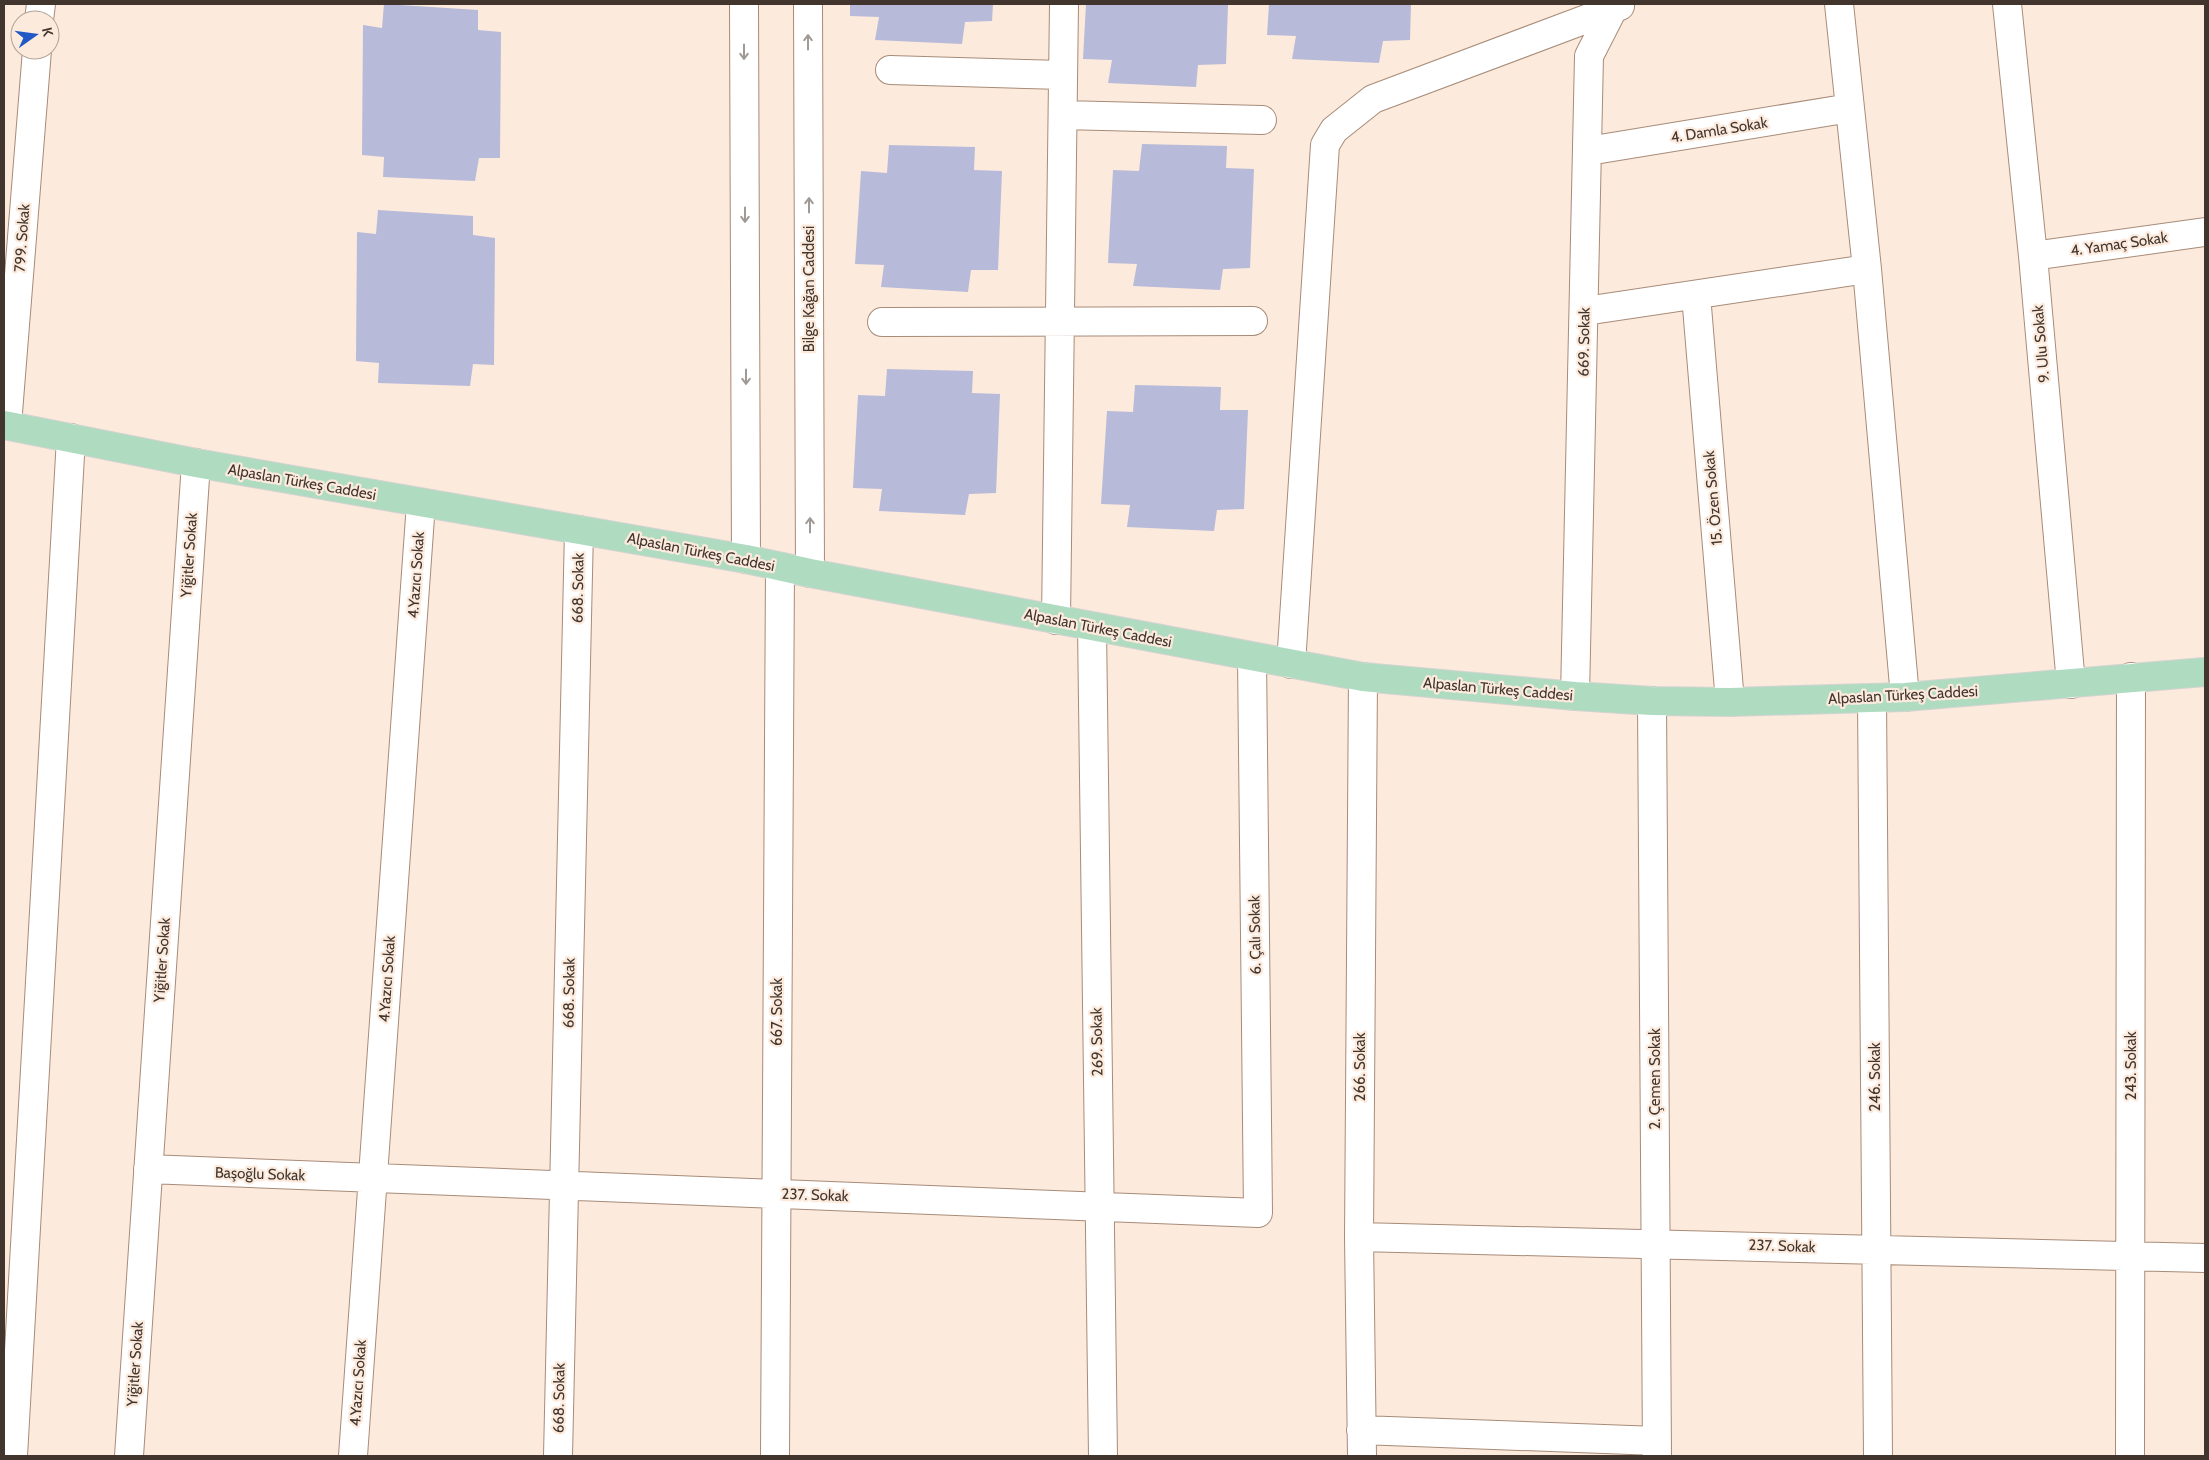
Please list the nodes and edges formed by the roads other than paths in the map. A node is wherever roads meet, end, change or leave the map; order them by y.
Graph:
1 (744, 4) edge
2 (808, 4) edge
3 (1064, 4) edge
4 (1839, 4) edge
5 (2007, 4) edge
6 (1620, 6) edge
7 (36, 60) edge
8 (890, 70) dead end
9 (1063, 75) junction
10 (1850, 108) junction
11 (1063, 115) junction
12 (1262, 120) dead end
13 (1588, 151) junction
14 (2205, 232) edge
15 (2033, 256) junction
16 (1867, 269) junction
17 (1696, 294) junction
18 (1585, 311) junction
19 (1253, 321) dead end
20 (882, 322) dead end
21 (1060, 322) junction
22 (6, 425) edge
23 (71, 438) junction
24 (196, 463) junction
25 (421, 502) junction
26 (579, 530) junction
27 (746, 559) junction
28 (780, 567) junction
29 (810, 573) junction
30 (1056, 620) junction
31 (1092, 627) junction
32 (1252, 657) junction
33 (1291, 664) junction
34 (2205, 672) edge
35 (1363, 677) junction
36 (2132, 677) junction
37 (2071, 684) junction
38 (1575, 696) junction
39 (1905, 697) junction
40 (1872, 698) junction
41 (1652, 701) junction
42 (1730, 702) junction
43 (148, 1169) junction
44 (373, 1178) junction
45 (564, 1185) junction
46 (776, 1194) junction
47 (1099, 1207) junction
48 (1258, 1213) joint
49 (1359, 1236) junction
50 (1656, 1243) junction
51 (1876, 1249) junction
52 (2130, 1255) junction
53 (2205, 1258) edge
54 (1361, 1443) edge
55 (1657, 1448) edge
56 (13, 1456) edge
57 (128, 1456) edge
58 (353, 1456) edge
59 (558, 1456) edge
60 (775, 1456) edge
61 (1103, 1456) edge
62 (1878, 1456) edge
63 (2130, 1456) edge

1 -> 27 street
29 -> 2 street, Bilge Kağan Caddesi
3 - 9 street
4 - 10 street
5 - 15 street, 9. Ulu Sokak
6 - 13 street, 669. Sokak
6 - 33 street
7 - 22 street, 799. Sokak
8 - 9 street
9 - 11 street
10 - 13 street, 4. Damla Sokak
10 - 16 street
11 - 12 street
11 - 21 street
13 - 18 street, 669. Sokak
14 - 15 street, 4. Yamaç Sokak
15 - 37 street, 9. Ulu Sokak
16 - 17 street
16 - 39 street
17 - 18 street
17 - 42 street, 15. Özen Sokak
18 - 38 street, 669. Sokak
19 - 21 street
20 - 21 street
21 - 30 street
22 - 23 main road, Alpaslan Türkeş Caddesi
23 - 24 main road, Alpaslan Türkeş Caddesi
23 - 56 street
24 - 25 main road, Alpaslan Türkeş Caddesi
24 - 43 street, Yiğitler Sokak
25 - 26 main road, Alpaslan Türkeş Caddesi
25 - 44 street, 4.Yazıcı Sokak
26 - 27 main road, Alpaslan Türkeş Caddesi
26 - 45 street, 668. Sokak
27 - 28 main road, Alpaslan Türkeş Caddesi
28 - 29 main road, Alpaslan Türkeş Caddesi
28 - 46 street, 667. Sokak
29 - 30 main road, Alpaslan Türkeş Caddesi
30 - 31 main road, Alpaslan Türkeş Caddesi
31 - 32 main road, Alpaslan Türkeş Caddesi
31 - 47 street, 269. Sokak
32 - 33 main road, Alpaslan Türkeş Caddesi
32 - 48 street, 6. Çalı Sokak
33 - 35 main road, Alpaslan Türkeş Caddesi
34 - 36 main road, Alpaslan Türkeş Caddesi
35 - 38 main road, Alpaslan Türkeş Caddesi
35 - 49 street, 266. Sokak
36 - 37 main road, Alpaslan Türkeş Caddesi
36 - 52 street, 243. Sokak
37 - 39 main road, Alpaslan Türkeş Caddesi
38 - 41 main road, Alpaslan Türkeş Caddesi
39 - 40 main road, Alpaslan Türkeş Caddesi
40 - 42 main road, Alpaslan Türkeş Caddesi
40 - 51 street, 246. Sokak
41 - 42 main road, Alpaslan Türkeş Caddesi
41 - 50 street, 2. Çemen Sokak
43 - 44 street, Başoğlu Sokak
43 - 57 street, Yiğitler Sokak
44 - 45 street, 237. Sokak
44 - 58 street, 4.Yazıcı Sokak
45 - 46 street, 237. Sokak
45 - 59 street, 668. Sokak
46 - 47 street, 237. Sokak
46 - 60 street, 667. Sokak
47 - 48 street, 237. Sokak
47 - 61 street, 269. Sokak
49 - 50 street, 237. Sokak
49 - 54 street, 266. Sokak
50 - 51 street, 237. Sokak
50 - 55 street, 2. Çemen Sokak
51 - 52 street, 237. Sokak
51 - 62 street, 246. Sokak
52 - 53 street, 237. Sokak
52 - 63 street, 243. Sokak
54 - 55 street

